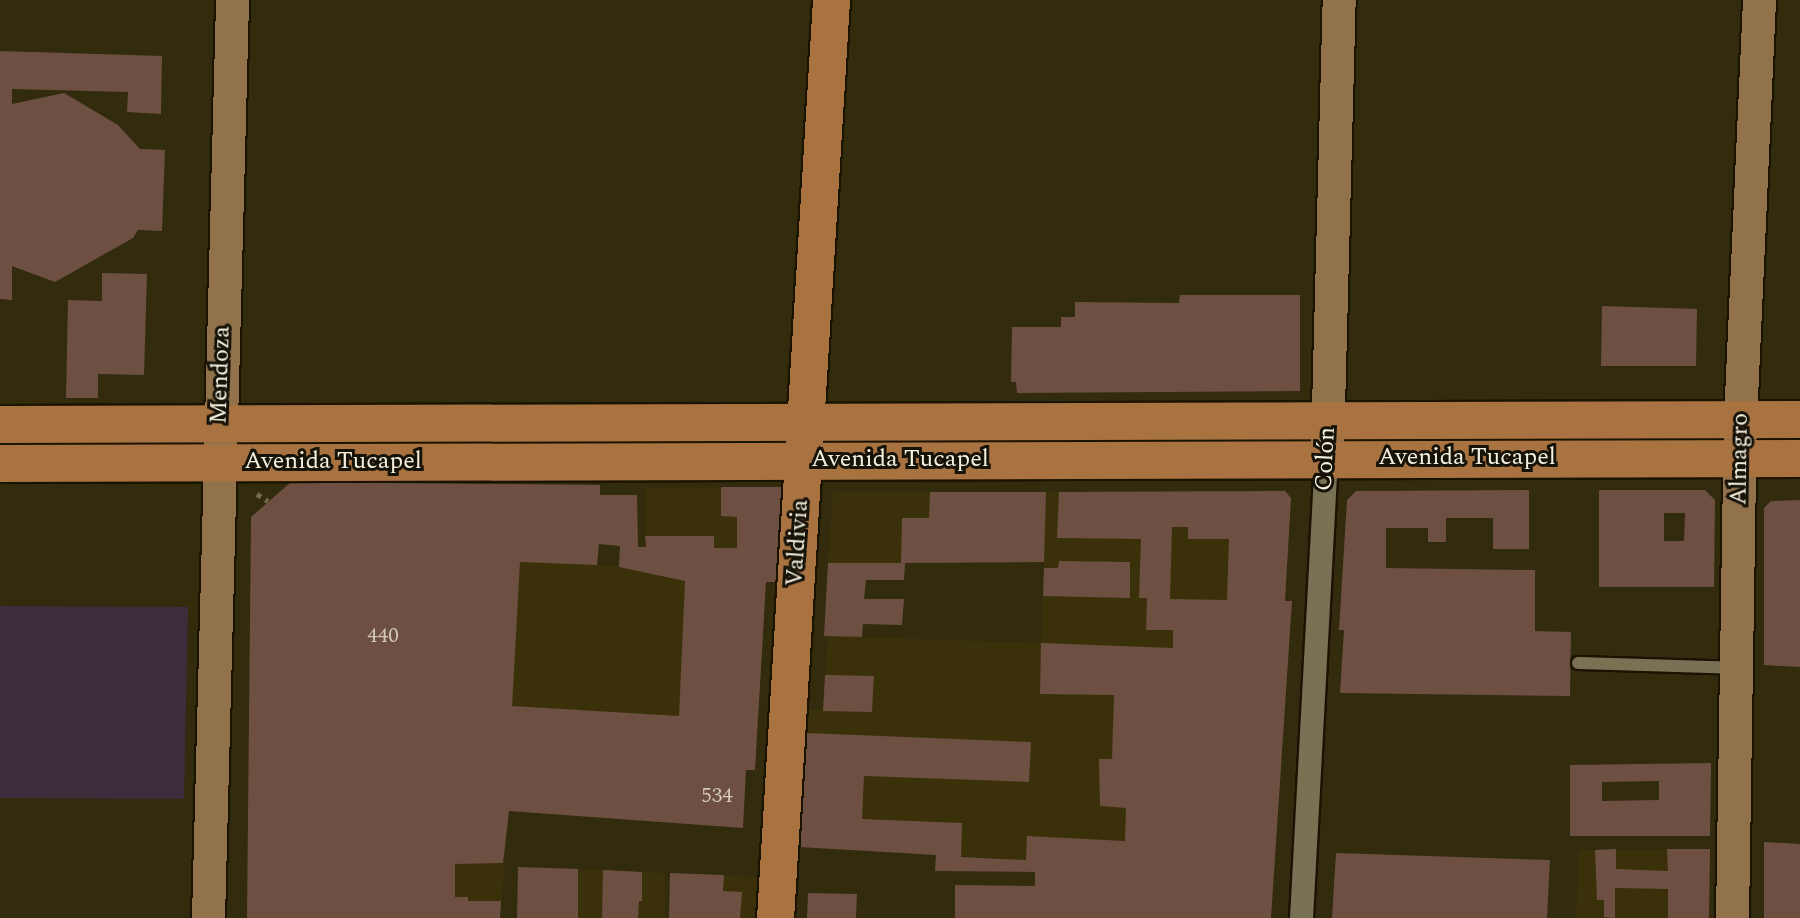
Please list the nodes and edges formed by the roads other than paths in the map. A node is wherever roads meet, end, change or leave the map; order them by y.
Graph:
1 (232, 0) edge
2 (831, 0) edge
3 (1339, 0) edge
4 (1759, 0) edge
5 (1740, 419) junction
6 (1800, 419) edge
7 (1327, 420) junction
8 (806, 422) junction
9 (543, 423) junction
10 (0, 424) edge
11 (219, 424) junction
12 (1740, 457) junction
13 (1800, 458) edge
14 (1326, 459) junction
15 (803, 460) junction
16 (470, 462) junction
17 (0, 463) edge
18 (218, 463) junction
19 (1578, 663) dead end
20 (1736, 668) junction
21 (208, 918) edge
22 (775, 918) edge
23 (1301, 918) edge
24 (1732, 918) edge

1 - 11 main road, Mendoza
2 - 8 main road, Valdivia
3 - 7 main road, Colón
4 - 5 main road, Almagro
5 - 6 main road, Avenida Tucapel
5 - 7 main road, Avenida Tucapel
5 - 12 main road, Almagro
7 - 8 main road, Avenida Tucapel
7 - 14 main road, Colón
8 - 9 main road, Avenida Tucapel
8 - 15 main road, Valdivia
9 - 11 main road, Avenida Tucapel
9 - 16 main road
10 - 11 main road, Avenida Tucapel
11 - 18 main road, Mendoza
12 - 13 main road, Avenida Tucapel
12 - 14 main road, Avenida Tucapel
12 - 20 main road, Almagro
14 - 15 main road, Avenida Tucapel
14 - 23 street, Colón
15 - 16 main road, Avenida Tucapel
15 - 22 main road, Valdivia
16 - 18 main road, Avenida Tucapel
17 - 18 main road, Avenida Tucapel
18 - 21 main road, Mendoza
19 - 20 lane
20 - 24 main road, Almagro

